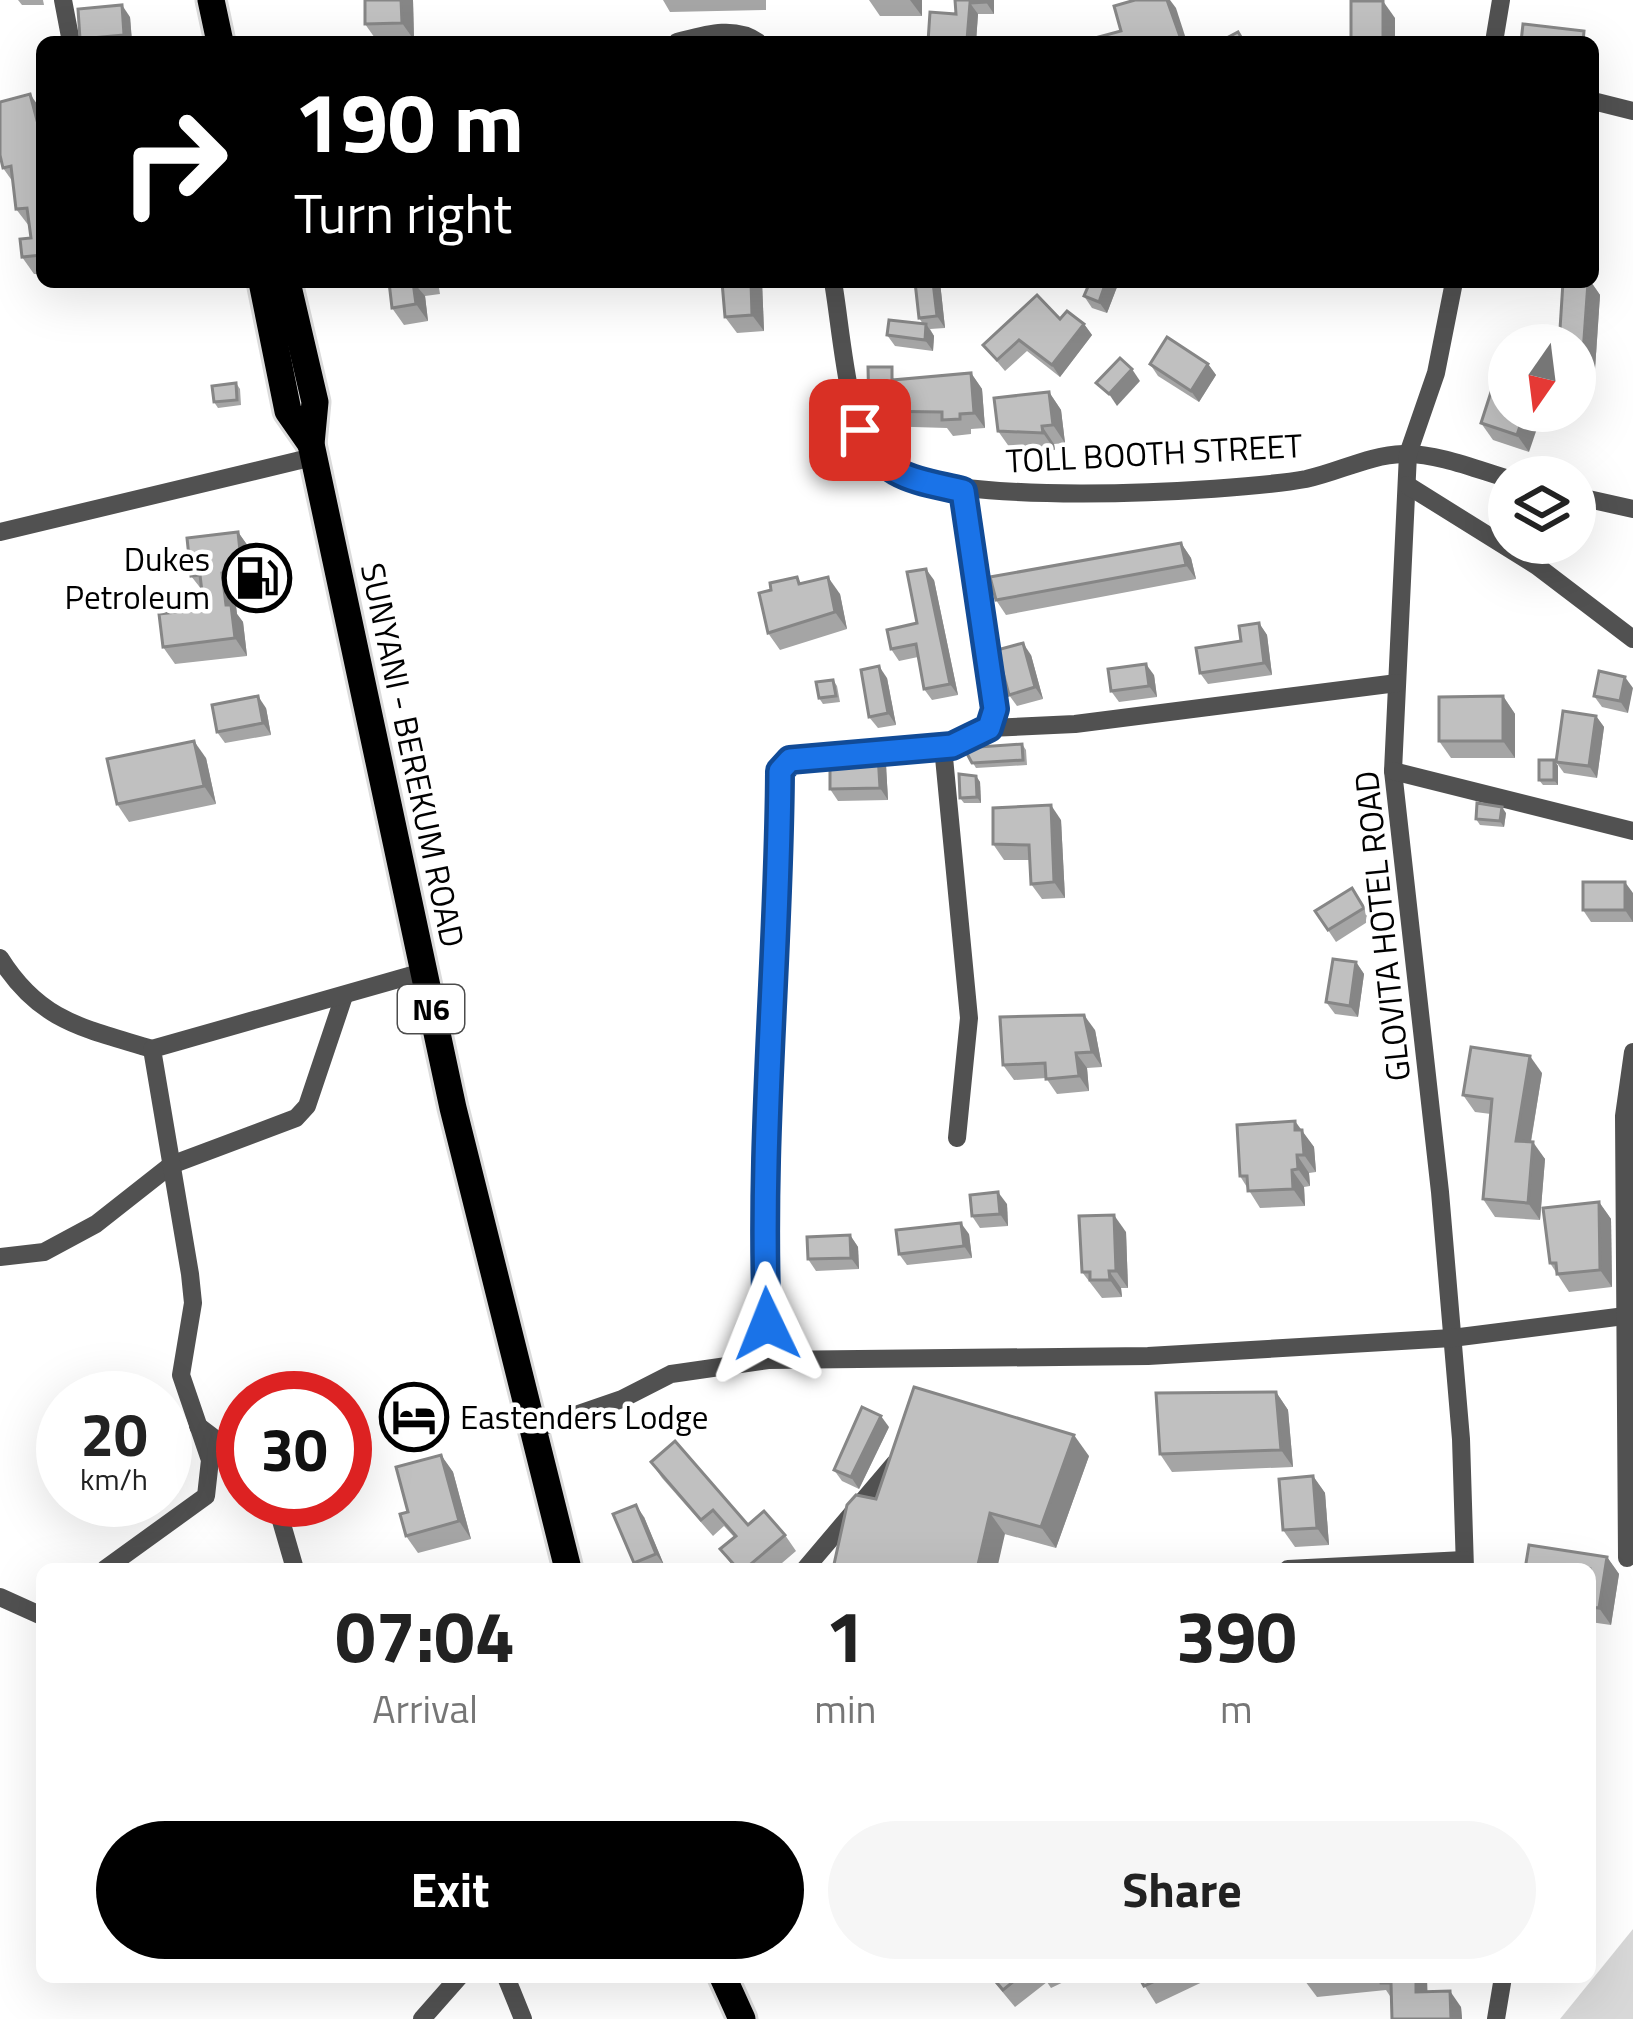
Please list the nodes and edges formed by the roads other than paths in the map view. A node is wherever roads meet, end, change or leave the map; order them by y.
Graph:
1 (63, 0) edge
2 (211, 0) edge
3 (1501, 0) edge
4 (70, 36) edge
5 (219, 36) edge
6 (701, 36) edge
7 (749, 36) edge
8 (1495, 36) edge
9 (1599, 102) edge
10 (1633, 111) edge
11 (263, 288) edge
12 (288, 288) edge
13 (834, 288) edge
14 (1453, 288) edge
15 (312, 451) junction
16 (1408, 454) junction
17 (1488, 474) edge
18 (1407, 485) junction
19 (963, 491) junction
20 (1596, 501) edge
21 (1633, 509) edge
22 (0, 532) edge
23 (1633, 639) edge
24 (1397, 683) junction
25 (989, 728) junction
26 (943, 747) junction
27 (1393, 772) junction
28 (1633, 831) edge
29 (0, 958) edge
30 (423, 972) junction
31 (344, 996) junction
32 (152, 1049) junction
33 (1633, 1052) edge
34 (1628, 1116) edge
35 (957, 1138) dead end
36 (171, 1165) junction
37 (0, 1257) edge
38 (1631, 1316) edge
39 (1452, 1338) junction
40 (768, 1360) junction
41 (194, 1423) junction
42 (532, 1430) junction
43 (216, 1440) edge
44 (899, 1453) edge
45 (283, 1527) edge
46 (1627, 1558) dead end
47 (113, 1563) edge
48 (293, 1563) edge
49 (566, 1563) edge
50 (811, 1563) edge
51 (1465, 1563) edge
52 (0, 1597) edge
53 (36, 1613) edge
54 (455, 1983) edge
55 (508, 1983) edge
56 (726, 1983) edge
57 (1502, 1983) edge
58 (422, 2019) edge
59 (523, 2019) edge
60 (742, 2019) edge
61 (1496, 2019) edge

1 - 4 street
2 - 5 main road
3 - 8 street
6 - 7 street
9 - 10 street
11 - 15 main road, SUNYANI - BEREKUM ROAD / N6
12 - 15 main road, SUNYANI - BEREKUM ROAD / N6
13 - 19 street, TOLL BOOTH STREET
14 - 16 street, GLOVITA HOTEL ROAD
15 - 22 street
15 - 30 main road, SUNYANI - BEREKUM ROAD / N6
16 - 17 street
16 - 18 street, GLOVITA HOTEL ROAD
16 - 19 street, TOLL BOOTH STREET
18 - 23 street
18 - 24 street, GLOVITA HOTEL ROAD
19 - 25 street
20 - 21 street
24 - 25 street
24 - 27 street, GLOVITA HOTEL ROAD
25 - 26 street
26 - 35 street
26 - 40 street
27 - 28 street
27 - 39 street, GLOVITA HOTEL ROAD
29 - 32 street
30 - 31 street
30 - 42 main road, SUNYANI - BEREKUM ROAD / N6
31 - 32 street
31 - 36 street
32 - 36 street
33 - 34 street
34 - 38 street
36 - 37 street
36 - 41 street
38 - 39 street
38 - 46 street
39 - 40 street
39 - 51 street, GLOVITA HOTEL ROAD
40 - 42 street
41 - 43 street
41 - 47 street
42 - 49 main road, SUNYANI - BEREKUM ROAD / N6
44 - 50 street
45 - 48 street
52 - 53 street
54 - 58 street
55 - 59 street
56 - 60 main road
57 - 61 street

